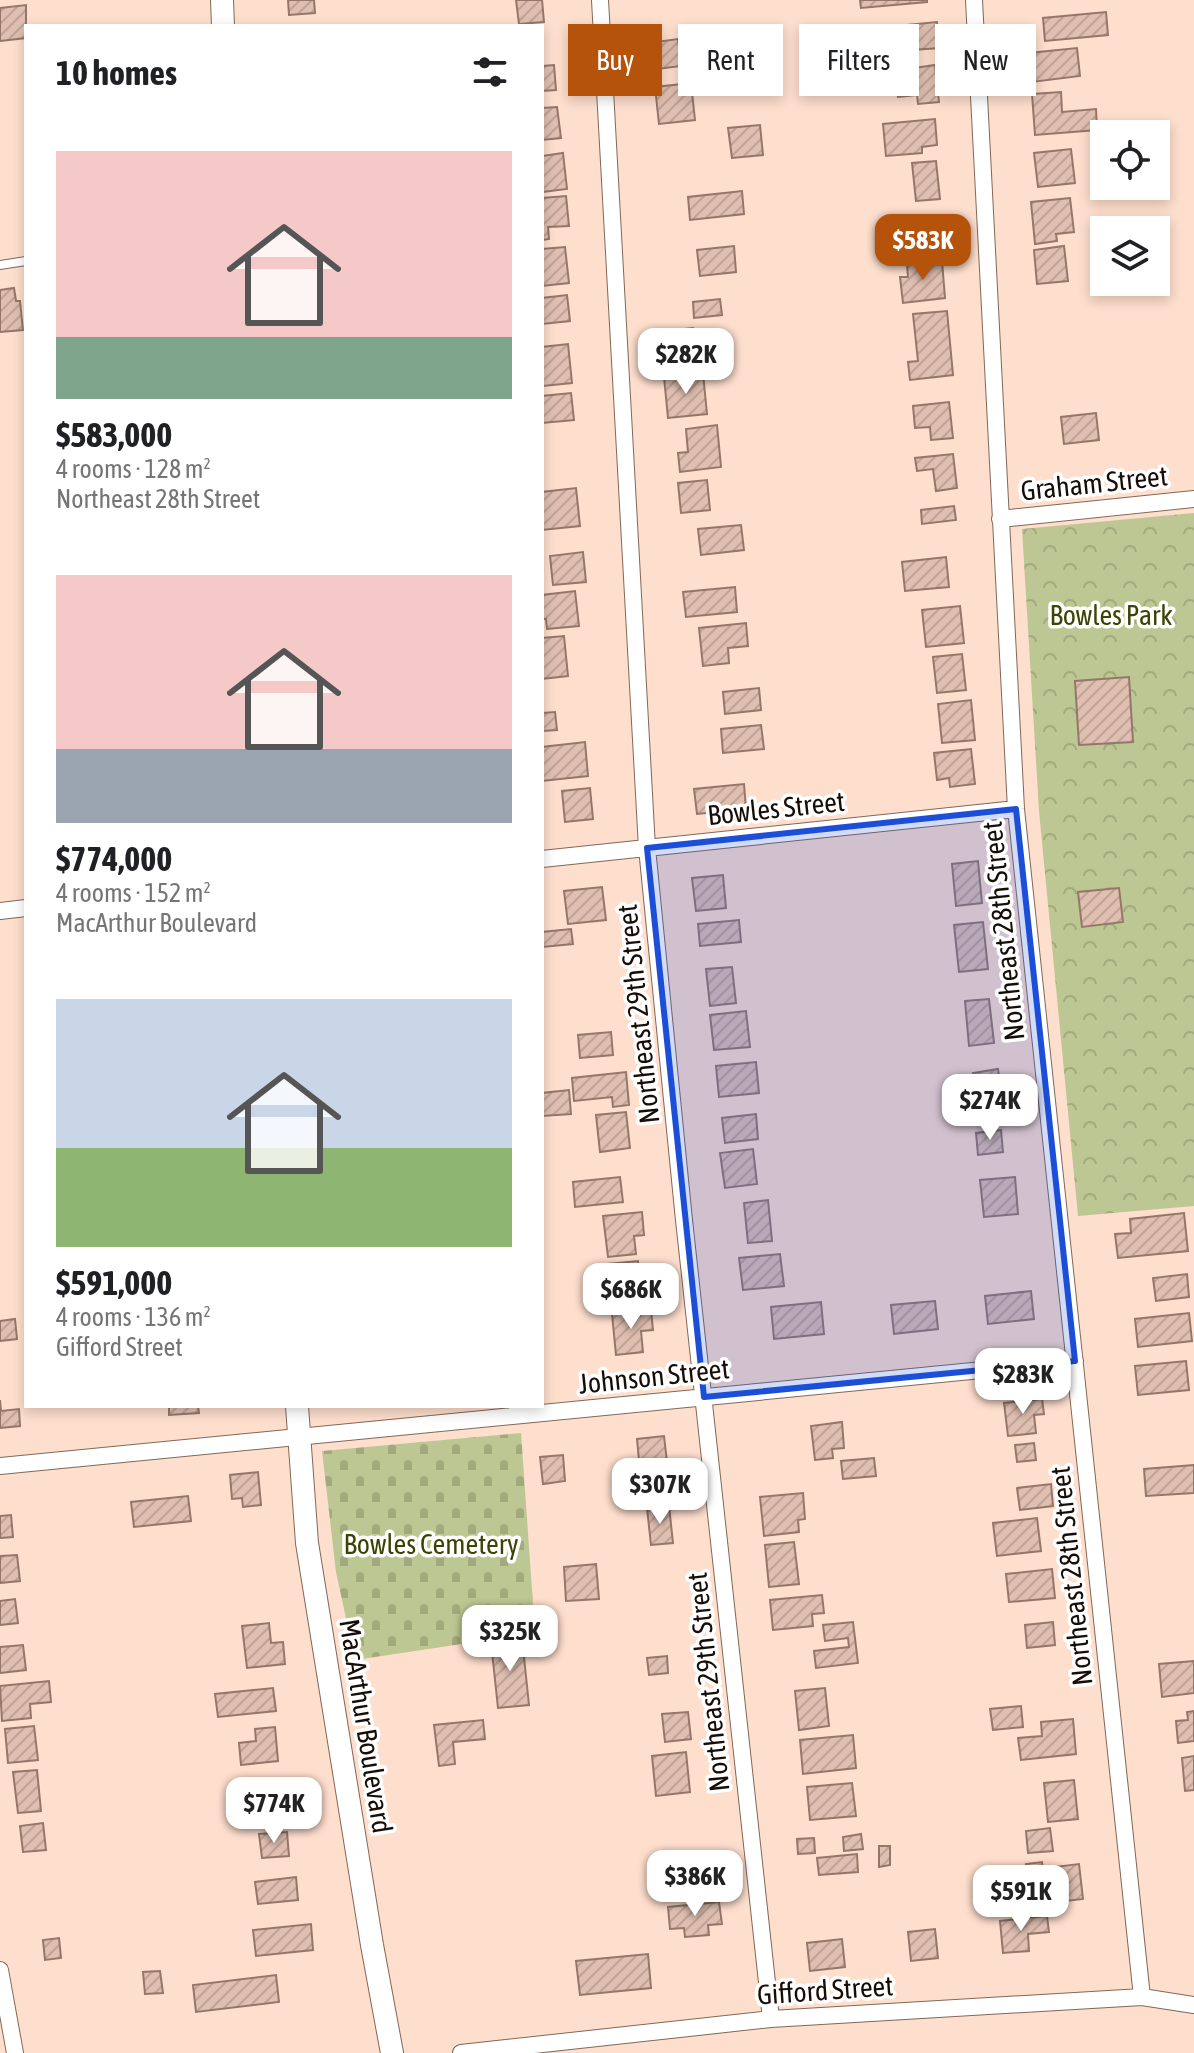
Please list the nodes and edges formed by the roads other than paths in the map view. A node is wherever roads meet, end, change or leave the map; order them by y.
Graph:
1 (222, 0) edge
2 (600, 0) edge
3 (974, 0) edge
4 (223, 24) edge
5 (24, 261) edge
6 (0, 265) edge
7 (1194, 499) edge
8 (1000, 519) junction
9 (1016, 809) junction
10 (647, 848) junction
11 (544, 859) edge
12 (24, 908) edge
13 (0, 911) edge
14 (1075, 1361) junction
15 (704, 1397) junction
16 (297, 1408) edge
17 (299, 1438) junction
18 (0, 1466) edge
19 (0, 1970) edge
20 (1142, 1997) junction
21 (1194, 2005) edge
22 (771, 2019) junction
23 (15, 2053) edge
24 (392, 2053) edge
25 (461, 2053) edge

1 - 4 main road
2 - 10 street, Northeast 29th Street
3 - 8 street, Northeast 28th Street
5 - 6 lane
7 - 8 street, Graham Street
8 - 9 street, Northeast 28th Street
9 - 10 street, Bowles Street
9 - 14 street, Northeast 28th Street
10 - 11 street, Bowles Street
10 - 15 street, Northeast 29th Street
12 - 13 street
14 - 15 street, Johnson Street
14 - 20 street, Northeast 28th Street
15 - 17 street, Johnson Street
15 - 22 street, Northeast 29th Street
16 - 17 main road, MacArthur Boulevard
17 - 18 street, Johnson Street
17 - 24 main road, MacArthur Boulevard
19 - 23 street
20 - 21 street, Gifford Street
20 - 22 street, Gifford Street
22 - 25 street, Gifford Street

